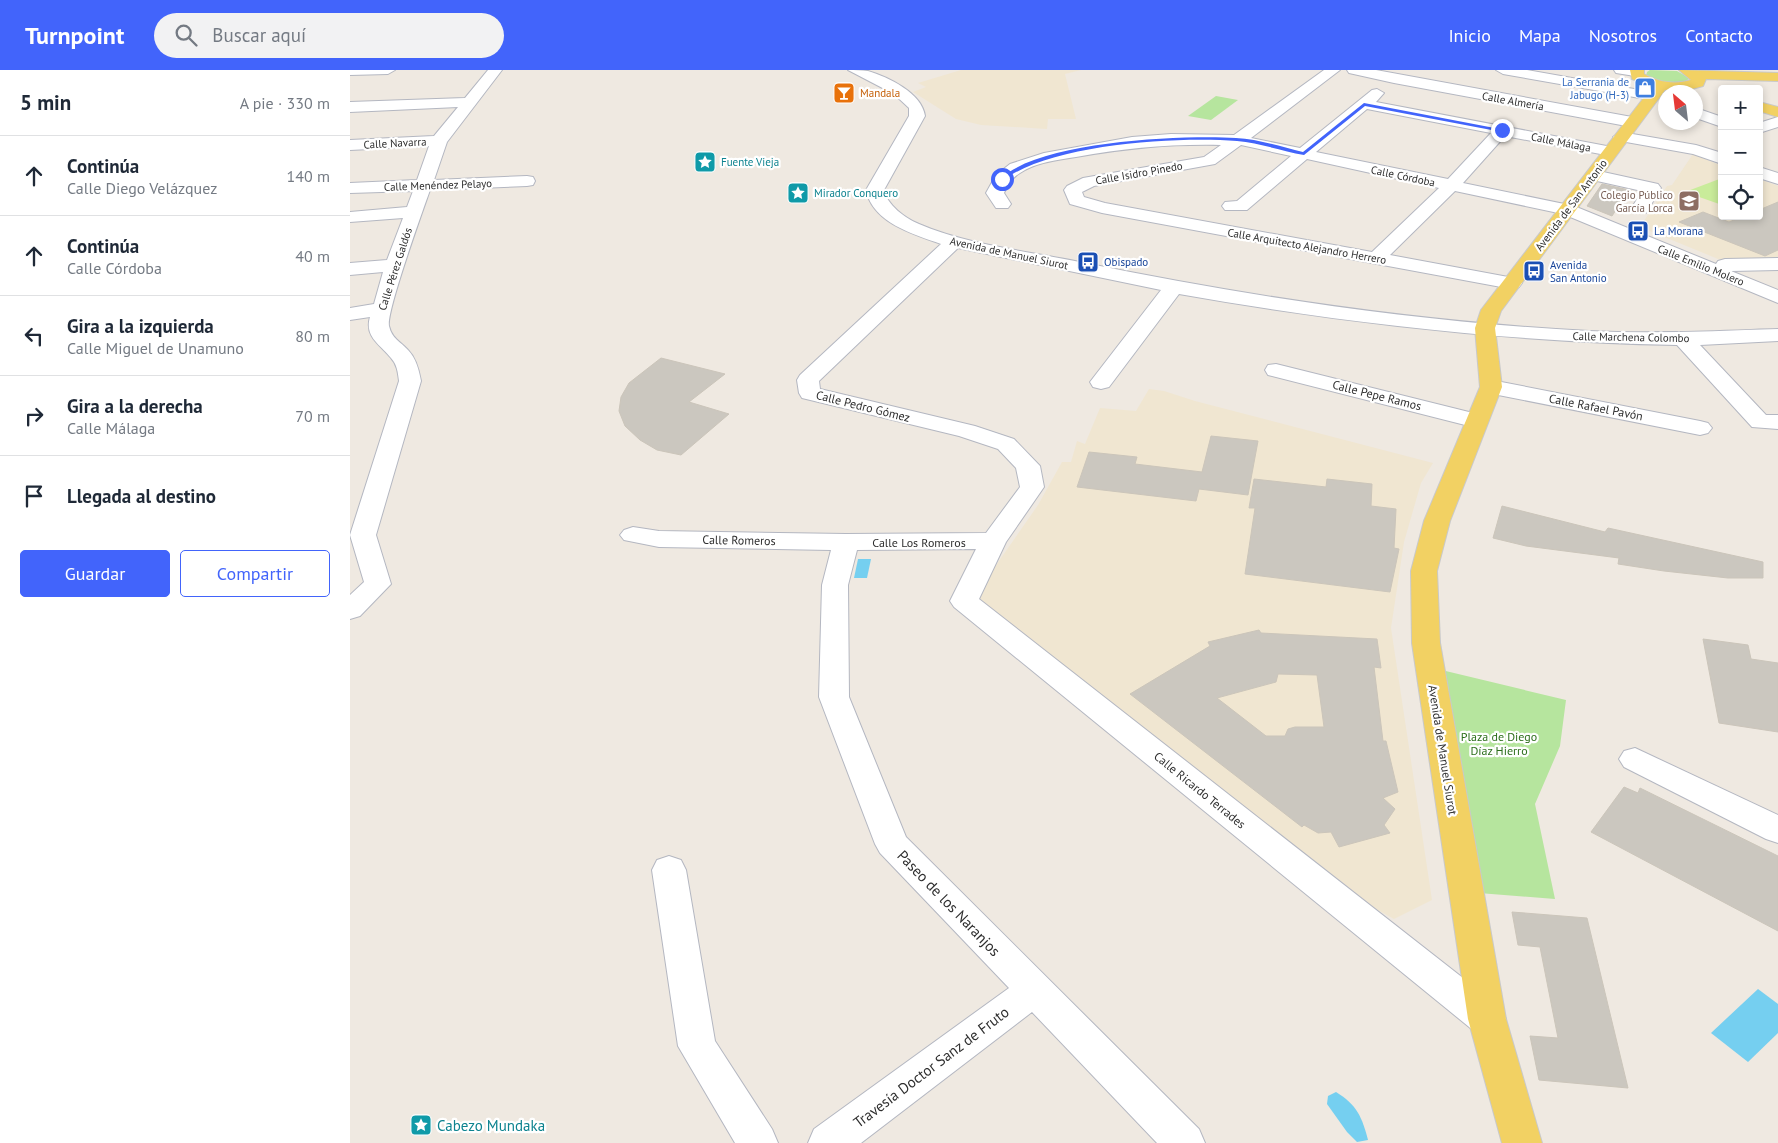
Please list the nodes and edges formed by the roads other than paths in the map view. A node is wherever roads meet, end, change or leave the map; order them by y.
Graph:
1 (388, 70) edge
2 (495, 70) edge
3 (855, 70) edge
4 (1333, 70) edge
5 (1354, 70) edge
6 (1503, 70) edge
7 (350, 71) edge
8 (1631, 71) edge
9 (1398, 76) edge
10 (1692, 76) edge
11 (1778, 77) edge
12 (1714, 92) dead end
13 (1654, 93) junction
14 (1658, 96) edge
15 (470, 102) junction
16 (1364, 104) junction
17 (350, 107) edge
18 (1763, 107) edge
19 (1778, 112) edge
20 (1703, 115) edge
21 (1718, 121) edge
22 (1632, 122) junction
23 (1778, 122) edge
24 (1763, 127) edge
25 (1502, 130) junction
26 (1621, 137) junction
27 (1238, 140) junction
28 (439, 141) junction
29 (1718, 142) edge
30 (350, 145) edge
31 (1696, 150) junction
32 (1611, 151) junction
33 (1304, 154) junction
34 (1718, 158) edge
35 (1763, 173) edge
36 (1594, 174) junction
37 (1778, 179) edge
38 (527, 181) dead end
39 (423, 186) junction
40 (1451, 186) junction
41 (350, 188) edge
42 (1002, 204) dead end
43 (1231, 206) dead end
44 (1102, 208) joint
45 (1640, 209) dead end
46 (1568, 210) junction
47 (414, 212) junction
48 (350, 217) edge
49 (954, 242) junction
50 (1376, 258) junction
51 (1778, 264) edge
52 (395, 265) junction
53 (1725, 266) dead end
54 (350, 269) edge
55 (1512, 283) junction
56 (1174, 287) junction
57 (1778, 297) edge
58 (382, 309) junction
59 (350, 314) edge
60 (1416, 323) junction
61 (1485, 328) junction
62 (1778, 335) edge
63 (1683, 339) junction
64 (1276, 370) dead end
65 (1490, 375) junction
66 (1101, 382) dead end
67 (1478, 421) junction
68 (1769, 422) edge
69 (1700, 428) dead end
70 (359, 523) edge
71 (633, 535) dead end
72 (993, 541) junction
73 (846, 542) junction
74 (350, 610) edge
75 (1635, 759) dead end
76 (1778, 830) edge
77 (669, 870) dead end
78 (1034, 990) junction
79 (1487, 1019) junction
80 (758, 1143) edge
81 (828, 1143) edge
82 (1185, 1143) edge
83 (1522, 1143) edge

1 - 7 street
2 - 15 street, Calle Pérez Galdós
3 - 49 street, Avenida de Manuel Siurot
4 - 27 street
5 - 9 street, Calle Almería
6 - 13 street
8 - 13 main road
9 - 16 street
9 - 22 street, Calle Almería
10 - 11 main road
10 - 12 main road
10 - 13 main road
13 - 14 street
13 - 22 main road, Avenida de San Antonio
15 - 17 street
15 - 28 street, Calle Pérez Galdós
16 - 25 street, Calle Málaga
16 - 33 street
18 - 19 main road
20 - 21 street
22 - 26 main road, Avenida de San Antonio
23 - 24 street
25 - 32 street, Calle Málaga
25 - 40 street
26 - 31 street
26 - 32 main road, Avenida de San Antonio
27 - 33 street, Calle Córdoba
27 - 42 street, Calle Córdoba
27 - 44 street, Calle Isidro Pinedo
28 - 30 street, Calle Navarra
28 - 39 street, Calle Pérez Galdós
29 - 31 street
31 - 34 street
32 - 36 main road, Avenida de San Antonio
33 - 40 street, Calle Córdoba
33 - 43 street
35 - 37 street
36 - 45 street
36 - 46 main road, Avenida de San Antonio
38 - 39 street, Calle Menéndez Pelayo
39 - 41 street, Calle Menéndez Pelayo
39 - 47 street, Calle Pérez Galdós
40 - 46 street, Calle Córdoba
40 - 50 street
44 - 50 street, Calle Arquitecto Alejandro Herrero
46 - 55 main road, Avenida de San Antonio
46 - 57 street, Calle Emilio Molero
47 - 48 street
47 - 52 street, Calle Pérez Galdós
49 - 56 street, Avenida de Manuel Siurot
49 - 72 street, Calle Pedro Gómez
50 - 55 street, Calle Arquitecto Alejandro Herrero
51 - 53 street
52 - 54 street
52 - 58 street, Calle Pérez Galdós
55 - 61 main road, Avenida de San Antonio
56 - 60 street, Avenida de Manuel Siurot
56 - 66 street
58 - 59 street
58 - 70 street, Calle Pérez Galdós
60 - 61 street, Avenida de Manuel Siurot
60 - 65 street, Avenida de Manuel Siurot
61 - 63 street, Calle Marchena Colombo
61 - 65 main road, Avenida de Manuel Siurot
62 - 63 street, Calle Marchena Colombo
63 - 68 street
64 - 67 street, Calle Pepe Ramos
65 - 67 main road, Avenida de Manuel Siurot
65 - 69 street, Calle Rafael Pavón
67 - 79 main road, Avenida de Manuel Siurot
70 - 74 street, Calle Pérez Galdós
71 - 73 street, Calle Romeros
72 - 73 street, Calle Los Romeros
72 - 79 street, Calle Ricardo Terrades
73 - 78 street, Paseo de los Naranjos
75 - 76 street
77 - 80 street
78 - 81 street, Travesía Doctor Sanz de Fruto
78 - 82 street, Paseo de los Naranjos
79 - 83 main road, Avenida de Manuel Siurot

